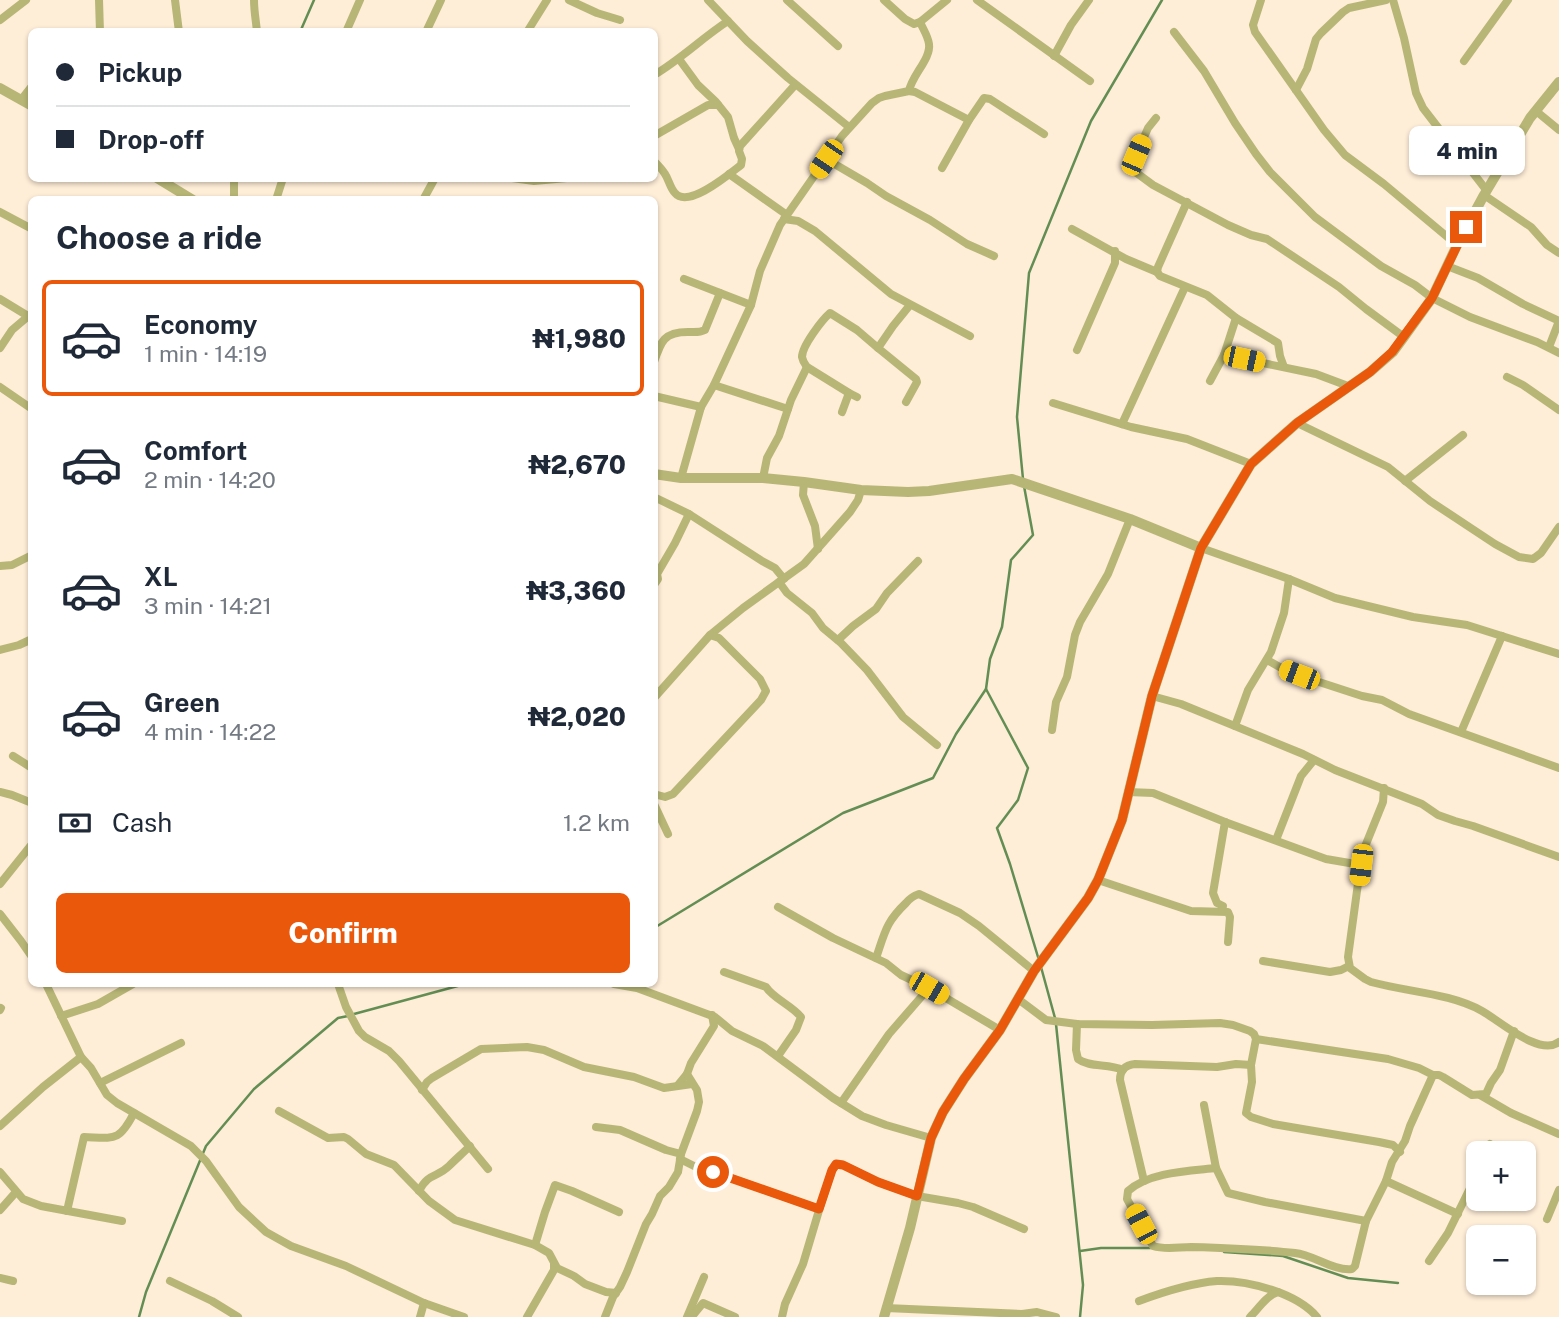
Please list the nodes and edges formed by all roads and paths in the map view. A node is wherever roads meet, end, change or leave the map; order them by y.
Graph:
1 (26, 0) edge
2 (99, 0) edge
3 (175, 0) edge
4 (254, 0) edge
5 (360, 0) edge
6 (440, 0) edge
7 (547, 0) edge
8 (569, 0) edge
9 (708, 0) edge
10 (786, 0) edge
11 (884, 0) edge
12 (947, 0) edge
13 (977, 0) edge
14 (1089, 0) edge
15 (1261, 0) edge
16 (1385, 0) edge
17 (1393, 0) edge
18 (1508, 0) edge
19 (0, 20) edge
20 (620, 20) dead end
21 (728, 21) junction
22 (920, 22) junction
23 (100, 28) edge
24 (178, 28) edge
25 (257, 28) edge
26 (348, 28) edge
27 (428, 28) edge
28 (530, 28) edge
29 (1174, 32) dead end
30 (838, 46) dead end
31 (1054, 56) junction
32 (679, 60) junction
33 (1464, 61) dead end
34 (658, 73) edge
35 (1090, 82) dead end
36 (1559, 82) edge
37 (795, 85) junction
38 (0, 88) edge
39 (1296, 90) junction
40 (28, 91) edge
41 (909, 91) junction
42 (21, 100) junction
43 (28, 104) edge
44 (719, 105) junction
45 (1536, 111) junction
46 (1156, 118) dead end
47 (969, 120) junction
48 (849, 127) junction
49 (1559, 130) edge
50 (658, 134) edge
51 (1044, 134) dead end
52 (739, 149) junction
53 (826, 159) junction
54 (658, 166) edge
55 (942, 168) dead end
56 (729, 174) junction
57 (164, 182) edge
58 (1485, 193) junction
59 (186, 196) edge
60 (1187, 202) junction
61 (0, 212) edge
62 (787, 214) junction
63 (28, 227) edge
64 (1072, 229) dead end
65 (1457, 245) junction
66 (1115, 251) junction
67 (1559, 253) edge
68 (994, 256) dead end
69 (1447, 266) junction
70 (1157, 272) junction
71 (684, 279) dead end
72 (1185, 287) junction
73 (720, 293) junction
74 (1432, 298) junction
75 (0, 299) edge
76 (751, 305) junction
77 (910, 305) junction
78 (28, 313) edge
79 (28, 316) edge
80 (1236, 318) junction
81 (970, 336) dead end
82 (1404, 337) junction
83 (1549, 347) junction
84 (0, 348) edge
85 (878, 348) junction
86 (658, 350) edge
87 (1077, 350) dead end
88 (1559, 353) edge
89 (1224, 355) junction
90 (807, 367) junction
91 (1284, 367) junction
92 (1507, 377) dead end
93 (1210, 381) dead end
94 (714, 385) junction
95 (1348, 386) junction
96 (0, 387) edge
97 (658, 397) edge
98 (906, 402) dead end
99 (1053, 403) dead end
100 (28, 406) edge
101 (701, 407) junction
102 (788, 409) junction
103 (1559, 410) edge
104 (842, 412) dead end
105 (1297, 423) junction
106 (1122, 424) junction
107 (1463, 435) dead end
108 (1251, 464) junction
109 (658, 475) edge
110 (681, 478) junction
111 (763, 478) junction
112 (1405, 481) junction
113 (804, 482) junction
114 (860, 490) junction
115 (658, 499) edge
116 (689, 514) junction
117 (1130, 519) junction
118 (1559, 527) edge
119 (1201, 548) junction
120 (818, 549) junction
121 (28, 557) edge
122 (918, 561) dead end
123 (0, 566) edge
124 (658, 572) edge
125 (1289, 579) junction
126 (782, 581) junction
127 (716, 633) junction
128 (1502, 636) junction
129 (838, 640) junction
130 (28, 641) edge
131 (0, 650) edge
132 (1559, 654) edge
133 (1267, 660) junction
134 (658, 694) edge
135 (1152, 696) junction
136 (1235, 726) junction
137 (1052, 730) dead end
138 (1461, 732) junction
139 (937, 745) dead end
140 (13, 756) dead end
141 (1314, 760) junction
142 (28, 765) edge
143 (1559, 768) edge
144 (1384, 788) junction
145 (0, 792) edge
146 (1128, 792) junction
147 (658, 795) edge
148 (28, 801) edge
149 (658, 813) edge
150 (1225, 822) junction
151 (668, 834) dead end
152 (1276, 840) junction
153 (28, 849) edge
154 (1559, 858) edge
155 (1361, 865) junction
156 (1098, 880) junction
157 (0, 884) edge
158 (778, 907) dead end
159 (1222, 911) junction
160 (0, 914) edge
161 (1228, 942) dead end
162 (28, 951) edge
163 (876, 958) junction
164 (1263, 961) dead end
165 (1349, 966) junction
166 (1034, 971) junction
167 (724, 972) dead end
168 (47, 987) edge
169 (128, 987) edge
170 (339, 987) edge
171 (631, 987) edge
172 (929, 988) junction
173 (1018, 999) junction
174 (712, 1015) junction
175 (61, 1016) junction
176 (724, 1024) junction
177 (1077, 1024) junction
178 (714, 1026) junction
179 (1000, 1030) junction
180 (1514, 1031) junction
181 (1256, 1039) junction
182 (1559, 1042) edge
183 (181, 1044) dead end
184 (778, 1056) junction
185 (81, 1057) junction
186 (1251, 1065) junction
187 (1123, 1070) junction
188 (687, 1074) junction
189 (1433, 1075) junction
190 (100, 1083) junction
191 (692, 1084) junction
192 (677, 1085) junction
193 (422, 1090) junction
194 (1480, 1095) junction
195 (841, 1103) junction
196 (1204, 1105) dead end
197 (279, 1111) dead end
198 (134, 1112) junction
199 (0, 1126) edge
200 (596, 1127) dead end
201 (1559, 1134) edge
202 (931, 1138) junction
203 (470, 1146) junction
204 (1399, 1152) junction
205 (680, 1156) junction
206 (1216, 1168) junction
207 (488, 1169) dead end
208 (0, 1172) edge
209 (1144, 1181) junction
210 (1386, 1181) junction
211 (1559, 1190) edge
212 (419, 1191) junction
213 (16, 1192) junction
214 (917, 1196) junction
215 (1466, 1197) edge
216 (819, 1209) junction
217 (0, 1210) edge
218 (67, 1212) junction
219 (619, 1212) dead end
220 (1458, 1214) junction
221 (1547, 1219) dead end
222 (122, 1221) dead end
223 (1366, 1221) junction
224 (1024, 1229) dead end
225 (535, 1245) junction
226 (1429, 1261) dead end
227 (555, 1267) junction
228 (0, 1278) edge
229 (704, 1278) dead end
230 (170, 1281) dead end
231 (13, 1282) dead end
232 (1278, 1292) junction
233 (616, 1293) junction
234 (1139, 1301) dead end
235 (424, 1303) junction
236 (885, 1312) edge
237 (238, 1317) edge
238 (420, 1317) edge
239 (464, 1317) edge
240 (527, 1317) edge
241 (605, 1317) edge
242 (688, 1317) edge
243 (735, 1317) edge
244 (782, 1317) edge
245 (1056, 1317) edge
246 (1250, 1317) edge
247 (1317, 1317) edge

1 - 19 street
2 - 23 street
3 - 24 street
4 - 25 street
5 - 26 street
6 - 27 street
7 - 28 street
8 - 20 street
9 - 21 street
10 - 30 street
11 - 22 street
12 - 22 street
13 - 31 street
14 - 31 street
15 - 39 street
16 - 39 street
17 - 58 street
18 - 33 street
21 - 32 street
21 - 37 street
22 - 41 street
29 - 74 street
31 - 35 street
32 - 34 street
32 - 44 street
36 - 45 street
37 - 48 street
37 - 52 street
38 - 42 street
39 - 65 street
40 - 42 street
41 - 47 street
41 - 48 street
42 - 43 street
44 - 50 street
44 - 52 street
45 - 49 street
45 - 58 street
46 - 60 street
47 - 51 street
47 - 55 street
48 - 53 street
52 - 56 street
53 - 62 street
53 - 68 street
54 - 56 street
56 - 62 street
57 - 59 street
58 - 65 street
58 - 67 street
60 - 70 street
60 - 82 street
61 - 63 street
62 - 76 street
62 - 77 street
64 - 66 street
65 - 69 street
66 - 70 street
66 - 87 street
69 - 74 street
69 - 83 street
70 - 72 street
71 - 73 street
72 - 80 street
72 - 106 street
73 - 76 street
73 - 86 street
74 - 82 street
74 - 83 street
75 - 78 street
76 - 94 street
77 - 81 street
77 - 85 street
79 - 84 street
80 - 89 street
80 - 91 street
82 - 95 street
83 - 88 street
85 - 90 street
85 - 98 street
89 - 91 street
89 - 93 street
90 - 102 street
90 - 104 street
91 - 95 street
92 - 103 street
94 - 101 street
94 - 102 street
95 - 105 street
96 - 100 street
97 - 101 street
99 - 106 street
101 - 110 street
102 - 111 street
105 - 108 street
105 - 112 street
106 - 108 street
107 - 112 street
108 - 119 street
109 - 110 street
110 - 111 street
111 - 113 street
112 - 118 street
113 - 114 street
113 - 120 street
114 - 117 street
114 - 120 street
115 - 116 street
116 - 124 street
116 - 126 street
117 - 119 street
117 - 137 street
119 - 125 street
119 - 135 street
120 - 126 street
121 - 123 street
122 - 129 street
125 - 128 street
125 - 133 street
126 - 127 street
126 - 129 street
127 - 134 street
127 - 147 street
128 - 132 street
128 - 138 street
129 - 139 street
130 - 131 street
133 - 136 street
133 - 138 street
135 - 136 street
135 - 146 street
136 - 141 street
138 - 143 street
140 - 142 street
141 - 144 street
141 - 152 street
144 - 154 street
144 - 155 street
145 - 148 street
146 - 150 street
146 - 156 street
149 - 151 street
150 - 152 street
150 - 159 street
152 - 155 street
153 - 157 street
155 - 165 street
156 - 159 street
156 - 166 street
158 - 163 street
159 - 161 street
160 - 162 street
163 - 166 street
163 - 172 street
164 - 165 street
165 - 180 street
166 - 173 street
167 - 184 street
168 - 175 street
169 - 175 street
170 - 193 street
171 - 174 street
172 - 179 street
172 - 195 street
173 - 177 street
173 - 179 street
174 - 176 street
174 - 178 street
175 - 185 street
176 - 178 street
176 - 184 street
177 - 181 street
177 - 187 street
178 - 188 street
179 - 202 street
180 - 182 street
180 - 194 street
181 - 186 street
181 - 189 street
183 - 190 street
184 - 195 street
185 - 190 street
185 - 199 street
186 - 187 street
186 - 204 street
187 - 209 street
188 - 191 street
188 - 192 street
189 - 194 street
189 - 204 street
190 - 198 street
191 - 192 street
191 - 205 street
192 - 193 street
193 - 203 street
194 - 201 street
195 - 202 street
196 - 206 street
197 - 212 street
198 - 218 street
198 - 235 street
200 - 205 street
202 - 214 street
203 - 207 street
203 - 212 street
204 - 210 street
205 - 216 street
205 - 233 street
206 - 209 street
206 - 223 street
208 - 213 street
209 - 223 street
210 - 220 street
210 - 223 street
211 - 221 street
212 - 225 street
213 - 217 street
213 - 218 street
214 - 216 street
214 - 224 street
214 - 236 street
215 - 220 street
216 - 244 street
218 - 222 street
219 - 225 street
220 - 226 street
225 - 227 street
227 - 233 street
227 - 240 street
228 - 231 street
229 - 242 street
230 - 237 street
232 - 234 street
232 - 246 street
232 - 247 street
233 - 241 street
235 - 238 street
235 - 239 street
236 - 245 street
242 - 243 street

